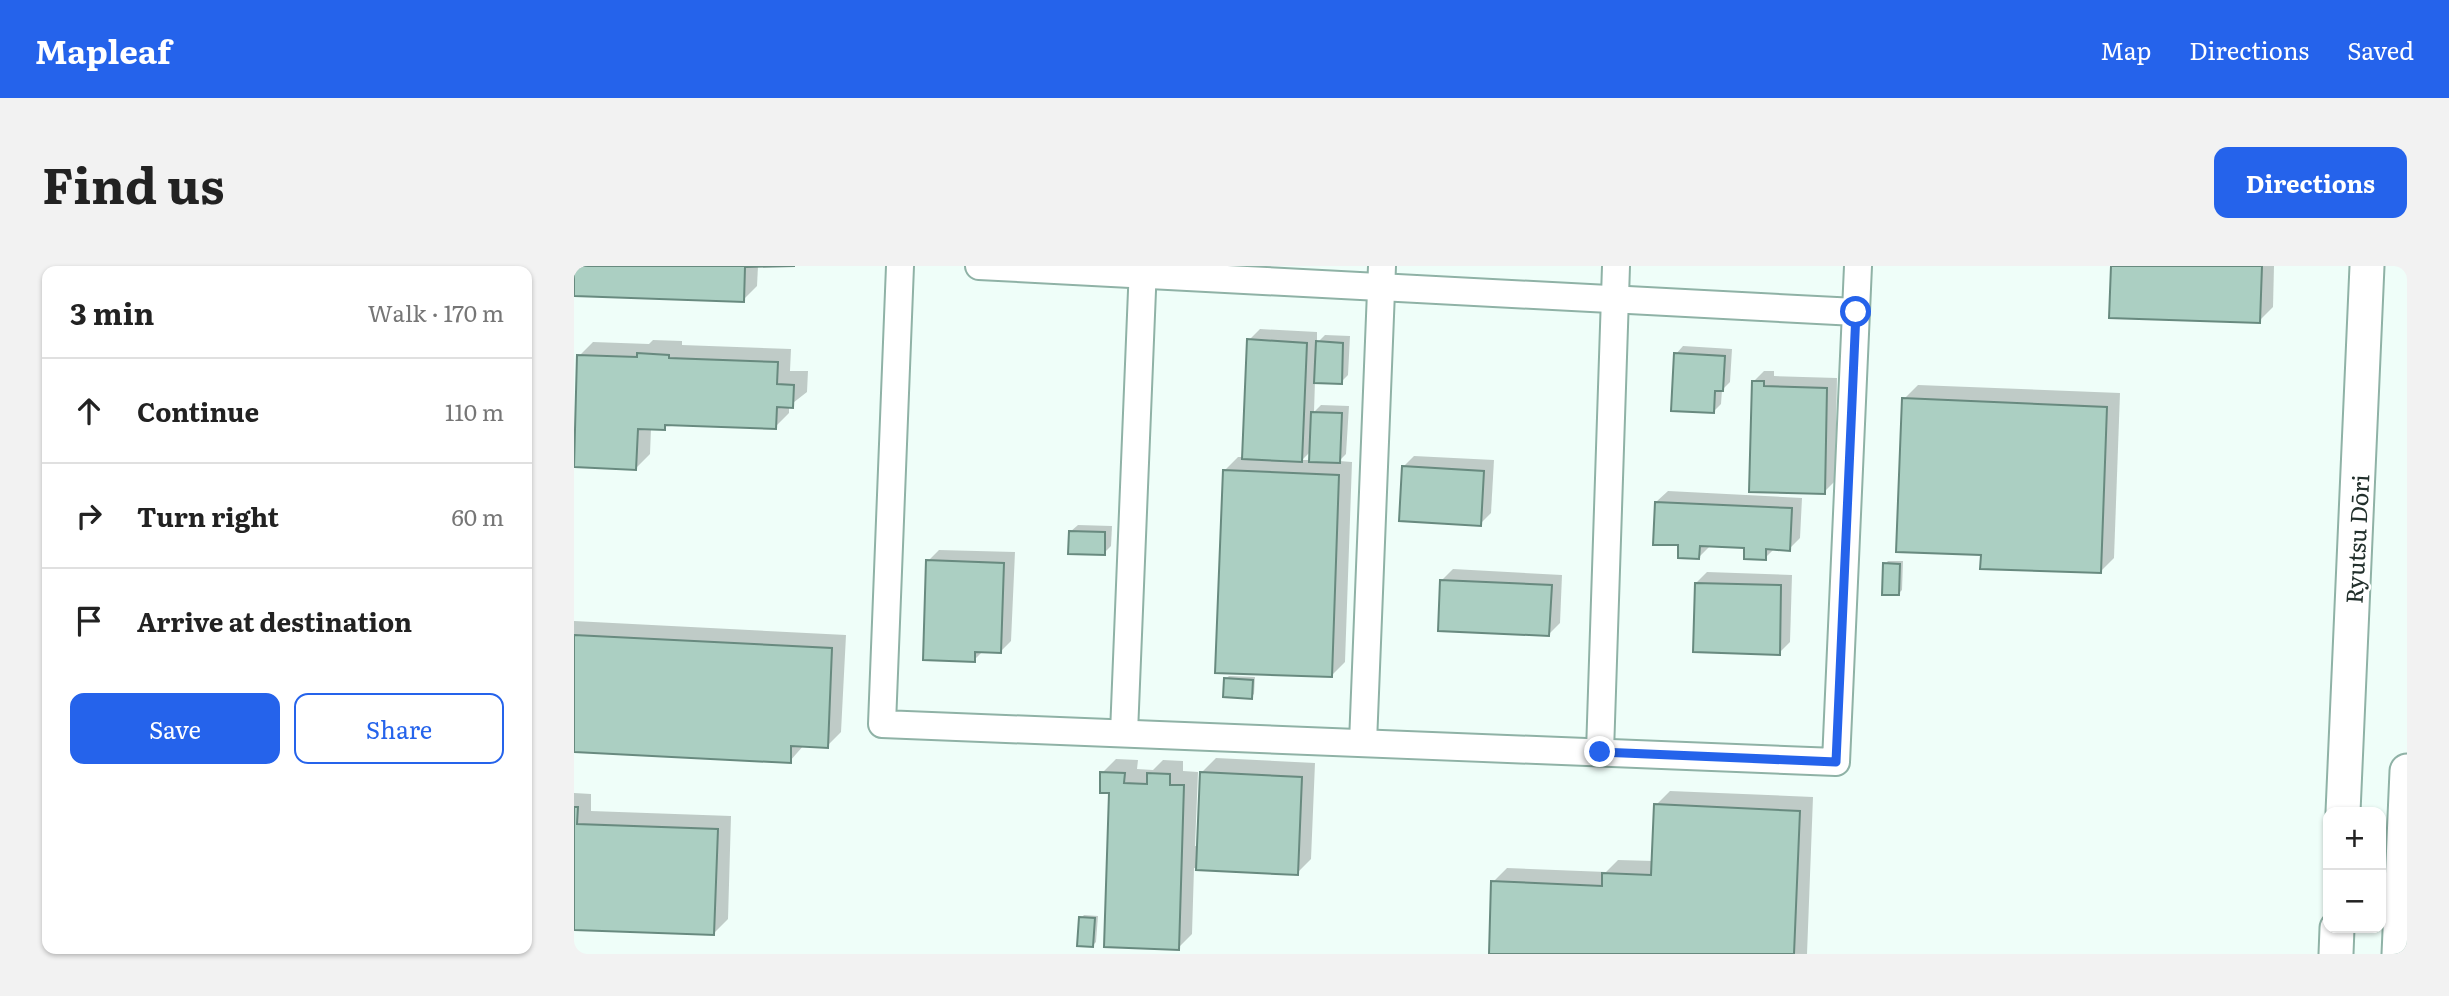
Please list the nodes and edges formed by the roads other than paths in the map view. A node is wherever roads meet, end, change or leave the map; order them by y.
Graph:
1 (900, 266) edge
2 (979, 266) edge
3 (1616, 266) edge
4 (1858, 266) edge
5 (2367, 266) edge
6 (1143, 270) edge
7 (1382, 276) edge
8 (1614, 299) junction
9 (1856, 312) junction
10 (1124, 733) junction
11 (1363, 743) junction
12 (1600, 752) junction
13 (2407, 771) edge
14 (2343, 807) edge
15 (2337, 933) edge
16 (2336, 954) edge
17 (2399, 954) edge

1 - 10 street
2 - 6 street
3 - 8 street
4 - 9 street
5 - 14 street, Ryutsu Dōri
6 - 7 street
6 - 10 street
7 - 8 street
7 - 11 street
8 - 9 street
8 - 12 street
9 - 12 street
10 - 11 street
11 - 12 street
13 - 17 street
15 - 16 street

